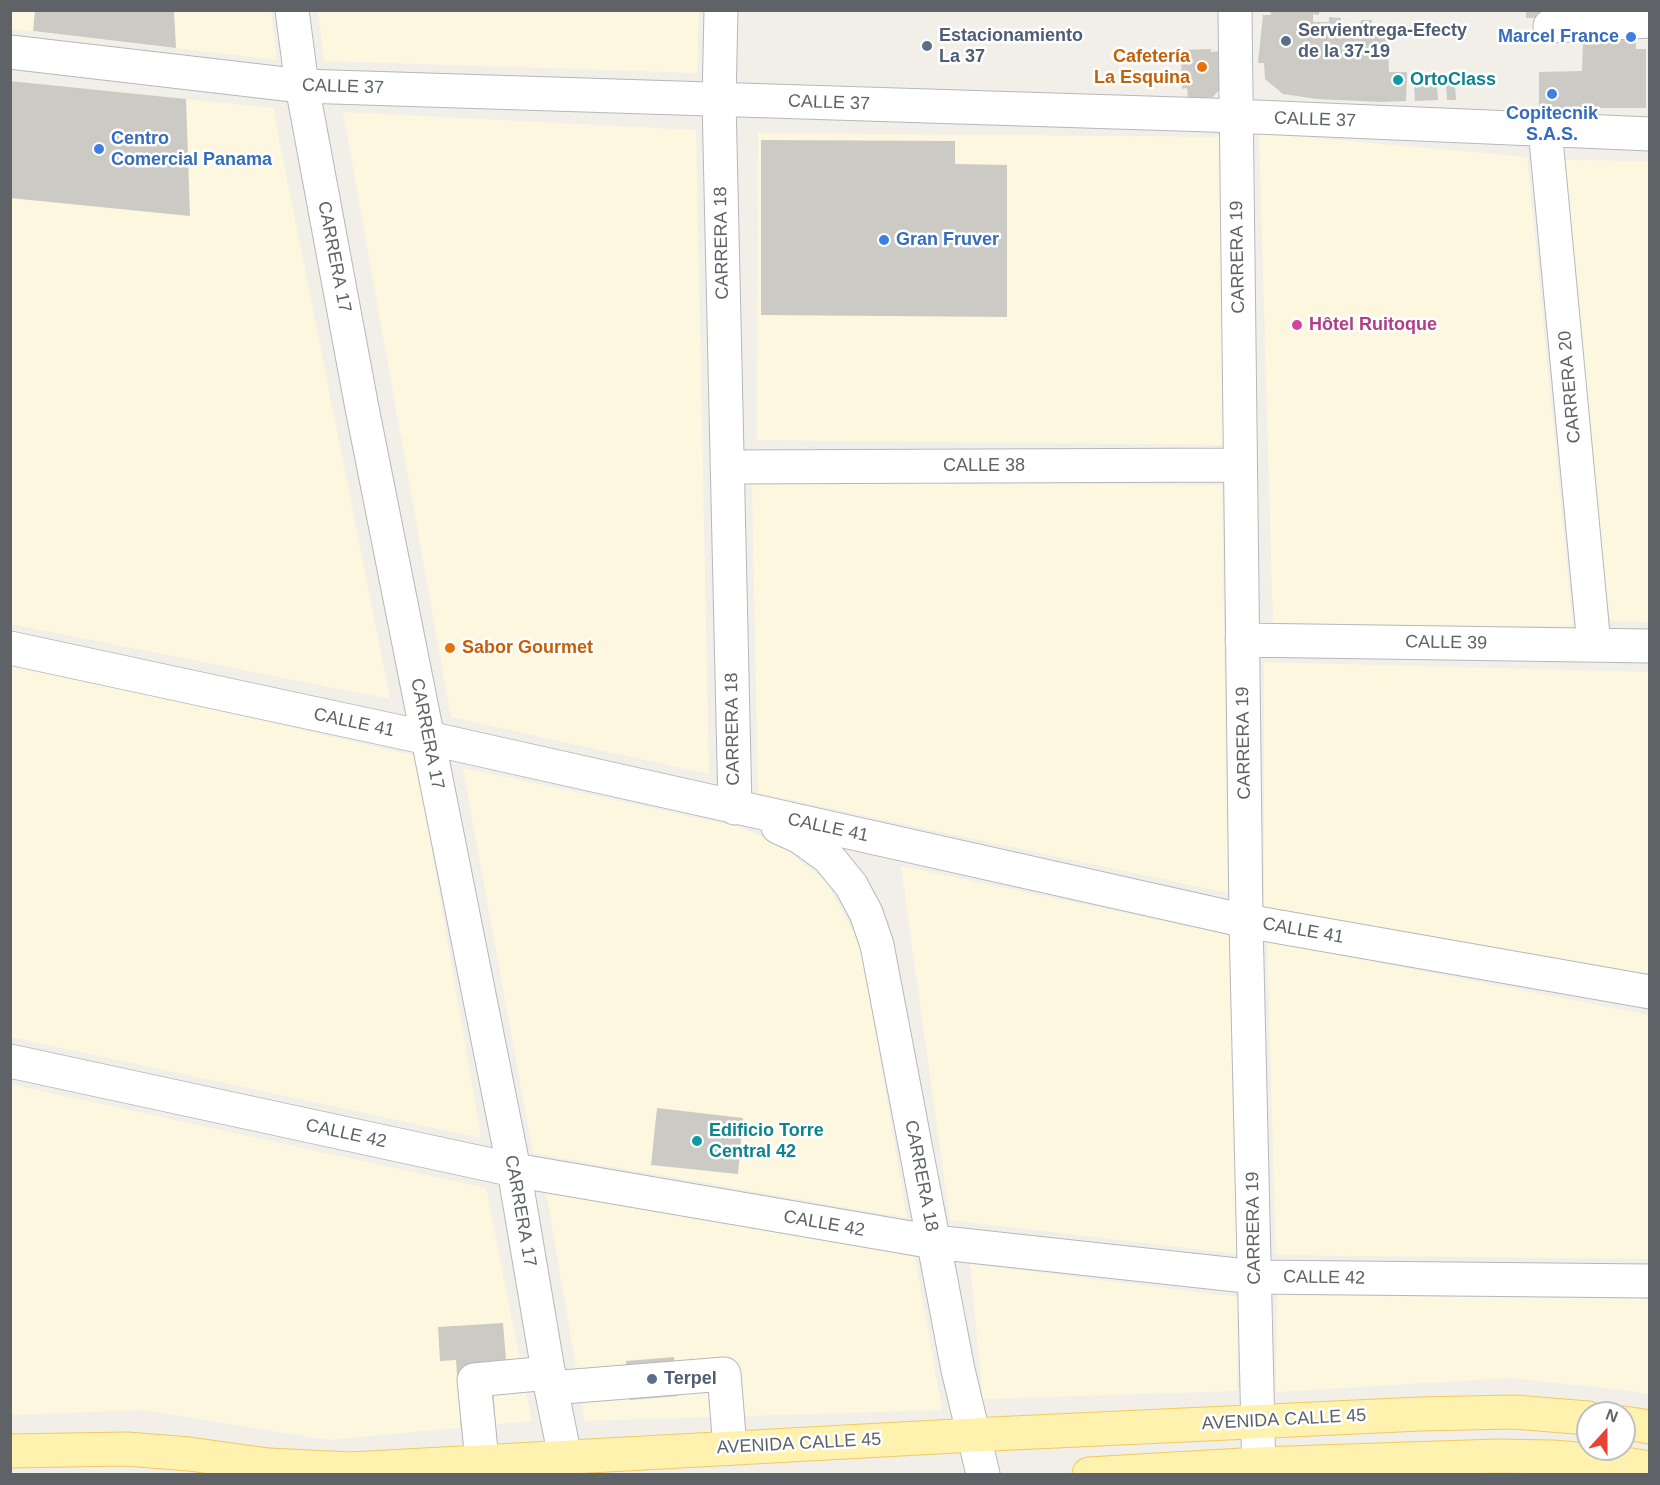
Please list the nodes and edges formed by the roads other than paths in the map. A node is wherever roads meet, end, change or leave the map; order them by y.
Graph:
1 (292, 10) edge
2 (721, 10) edge
3 (1234, 10) edge
4 (1650, 21) edge
5 (1550, 26) dead end
6 (10, 52) edge
7 (302, 86) junction
8 (719, 100) junction
9 (1236, 116) junction
10 (1545, 129) junction
11 (1650, 134) edge
12 (1240, 465) junction
13 (727, 467) junction
14 (1242, 640) junction
15 (1594, 645) junction
16 (1650, 646) edge
17 (10, 648) edge
18 (428, 738) junction
19 (735, 808) junction
20 (1246, 921) junction
21 (1650, 992) edge
22 (10, 1061) edge
23 (514, 1170) junction
24 (934, 1242) junction
25 (1255, 1277) junction
26 (1650, 1281) edge
27 (550, 1381) junction
28 (1576, 1417) edge
29 (1258, 1422) junction
30 (973, 1435) junction
31 (730, 1448) junction
32 (10, 1451) edge
33 (482, 1461) junction
34 (567, 1466) edge
35 (1650, 1468) edge
36 (1259, 1469) edge
37 (983, 1474) edge
38 (1089, 1474) edge

1 - 7 street, CARRERA 17
2 - 8 street, CARRERA 18
3 - 9 street, CARRERA 19
4 - 5 street
6 - 7 street, CALLE 37
7 - 8 street, CALLE 37
7 - 18 street, CARRERA 17
8 - 9 street, CALLE 37
8 - 13 street, CARRERA 18
9 - 10 street, CALLE 37
9 - 12 street, CARRERA 19
10 - 11 street, CALLE 37
10 - 15 street, CARRERA 20
12 - 13 street, CALLE 38
12 - 14 street, CARRERA 19
13 - 19 street, CARRERA 18
14 - 15 street, CALLE 39
14 - 20 street, CARRERA 19
15 - 16 street, CALLE 39
17 - 18 street, CALLE 41
18 - 19 street, CALLE 41
18 - 23 street, CARRERA 17
19 - 20 street, CALLE 41
19 - 24 street, CARRERA 18
20 - 21 street, CALLE 41
20 - 25 street, CARRERA 19
22 - 23 street, CALLE 42
23 - 24 street, CALLE 42
23 - 27 street, CARRERA 17
24 - 25 street, CALLE 42
24 - 30 street, CARRERA 18
25 - 26 street, CALLE 42
25 - 29 street, CARRERA 19
27 - 31 street
27 - 33 street
27 - 34 street, CARRERA 17
28 - 29 main road, AVENIDA CALLE 45
29 - 30 main road, AVENIDA CALLE 45
29 - 36 street, CARRERA 19
30 - 31 main road, AVENIDA CALLE 45
30 - 37 street, CARRERA 18
31 - 34 main road, AVENIDA CALLE 45
32 - 33 main road, AVENIDA CALLE 45
33 - 34 main road, AVENIDA CALLE 45
35 - 36 main road
36 - 38 main road

